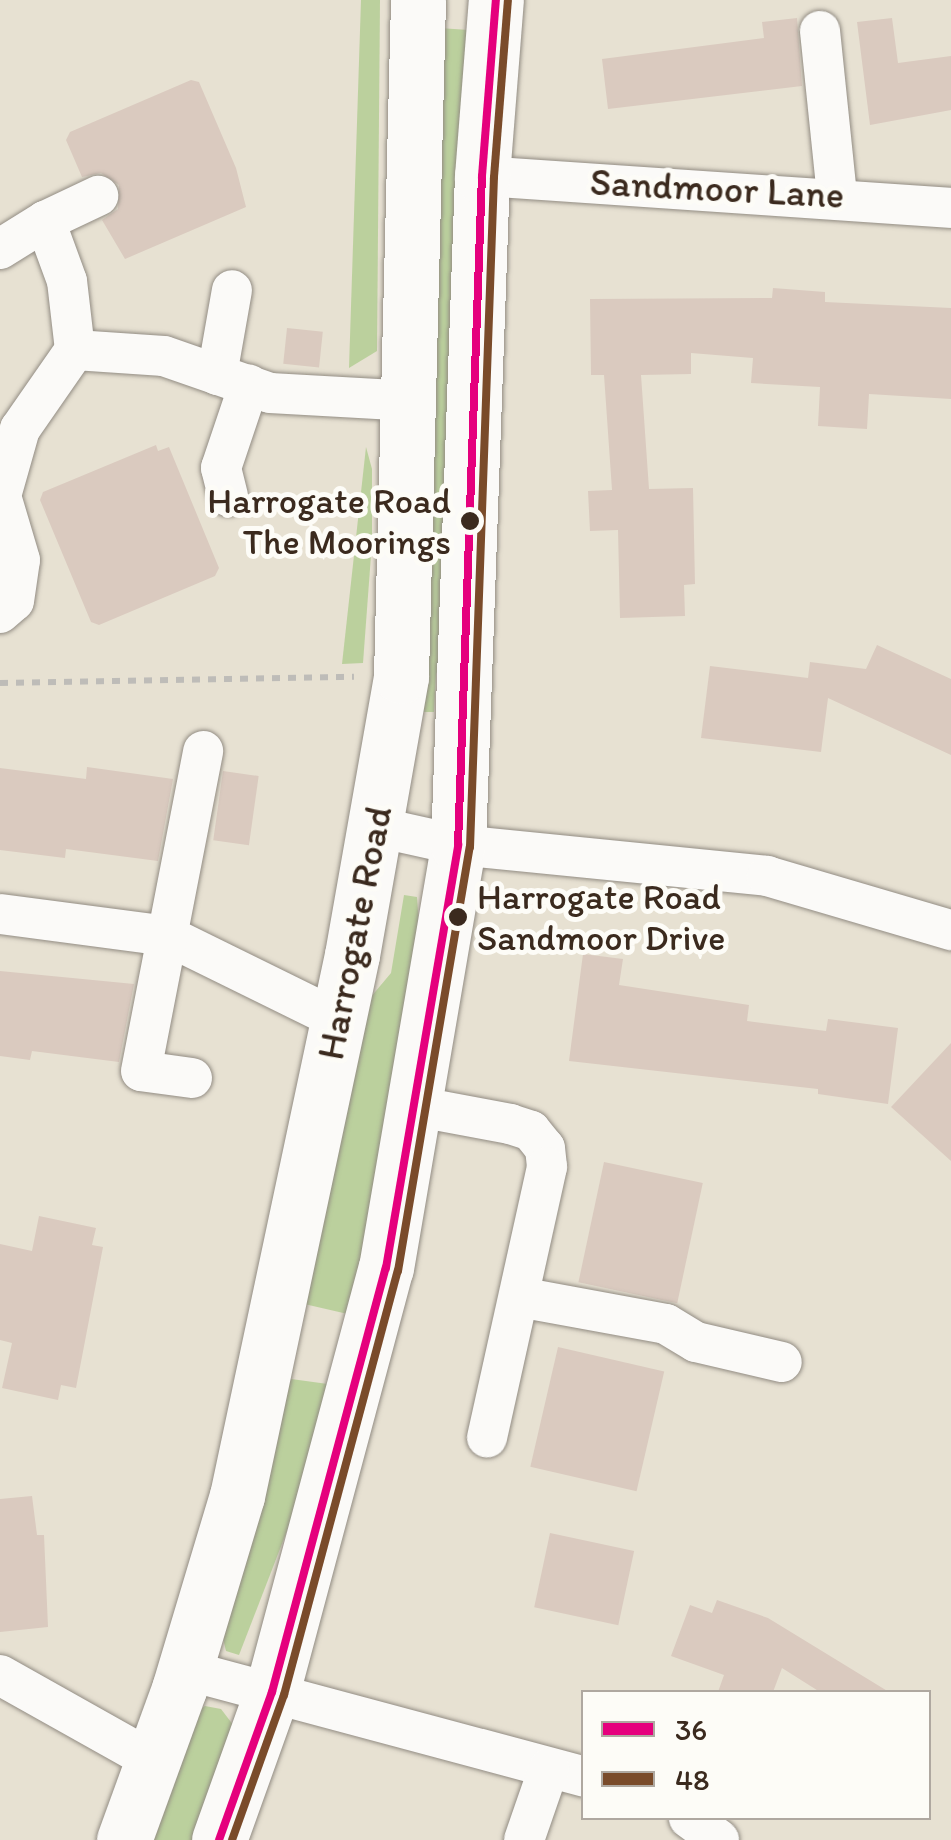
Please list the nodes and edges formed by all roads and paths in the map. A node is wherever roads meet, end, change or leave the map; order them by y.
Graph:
1 (418, 0) edge
2 (507, 2) edge
3 (820, 31) dead end
4 (482, 176) junction
5 (98, 196) dead end
6 (837, 196) junction
7 (951, 208) edge
8 (45, 221) junction
9 (0, 249) edge
10 (232, 290) dead end
11 (75, 350) junction
12 (232, 380) junction
13 (413, 401) junction
14 (8, 441) edge
15 (228, 496) dead end
16 (0, 613) edge
17 (402, 676) junction
18 (0, 683) edge
19 (203, 751) dead end
20 (377, 828) junction
21 (458, 844) junction
22 (0, 914) edge
23 (951, 930) edge
24 (168, 936) junction
25 (339, 1020) junction
26 (192, 1078) dead end
27 (414, 1106) junction
28 (518, 1297) junction
29 (782, 1362) dead end
30 (487, 1437) dead end
31 (186, 1670) junction
32 (0, 1675) edge
33 (272, 1692) junction
34 (153, 1761) junction
35 (566, 1772) edge
36 (692, 1820) edge
37 (124, 1840) edge
38 (219, 1840) edge
39 (524, 1840) edge
40 (719, 1840) edge

1 - 13 highway, Harrogate Road
2 - 4 highway
3 - 6 street
4 - 6 street, Sandmoor Lane
4 - 21 highway
5 - 8 street
6 - 7 street, Sandmoor Lane
8 - 9 street
8 - 11 street
10 - 12 street
11 - 12 street
11 - 14 street
12 - 13 street
12 - 15 street
13 - 17 highway, Harrogate Road
14 - 16 street
17 - 18 path
17 - 20 highway, Harrogate Road
19 - 24 street
20 - 21 street
20 - 25 highway, Harrogate Road
21 - 23 street
21 - 27 highway
22 - 24 street
24 - 25 street
24 - 26 street
25 - 31 highway, Harrogate Road
27 - 28 street
27 - 33 highway
28 - 29 street
28 - 30 street
31 - 33 street
31 - 34 highway, Harrogate Road
32 - 34 street
33 - 35 street
33 - 38 highway
34 - 37 highway, Harrogate Road
35 - 39 street
36 - 40 street

